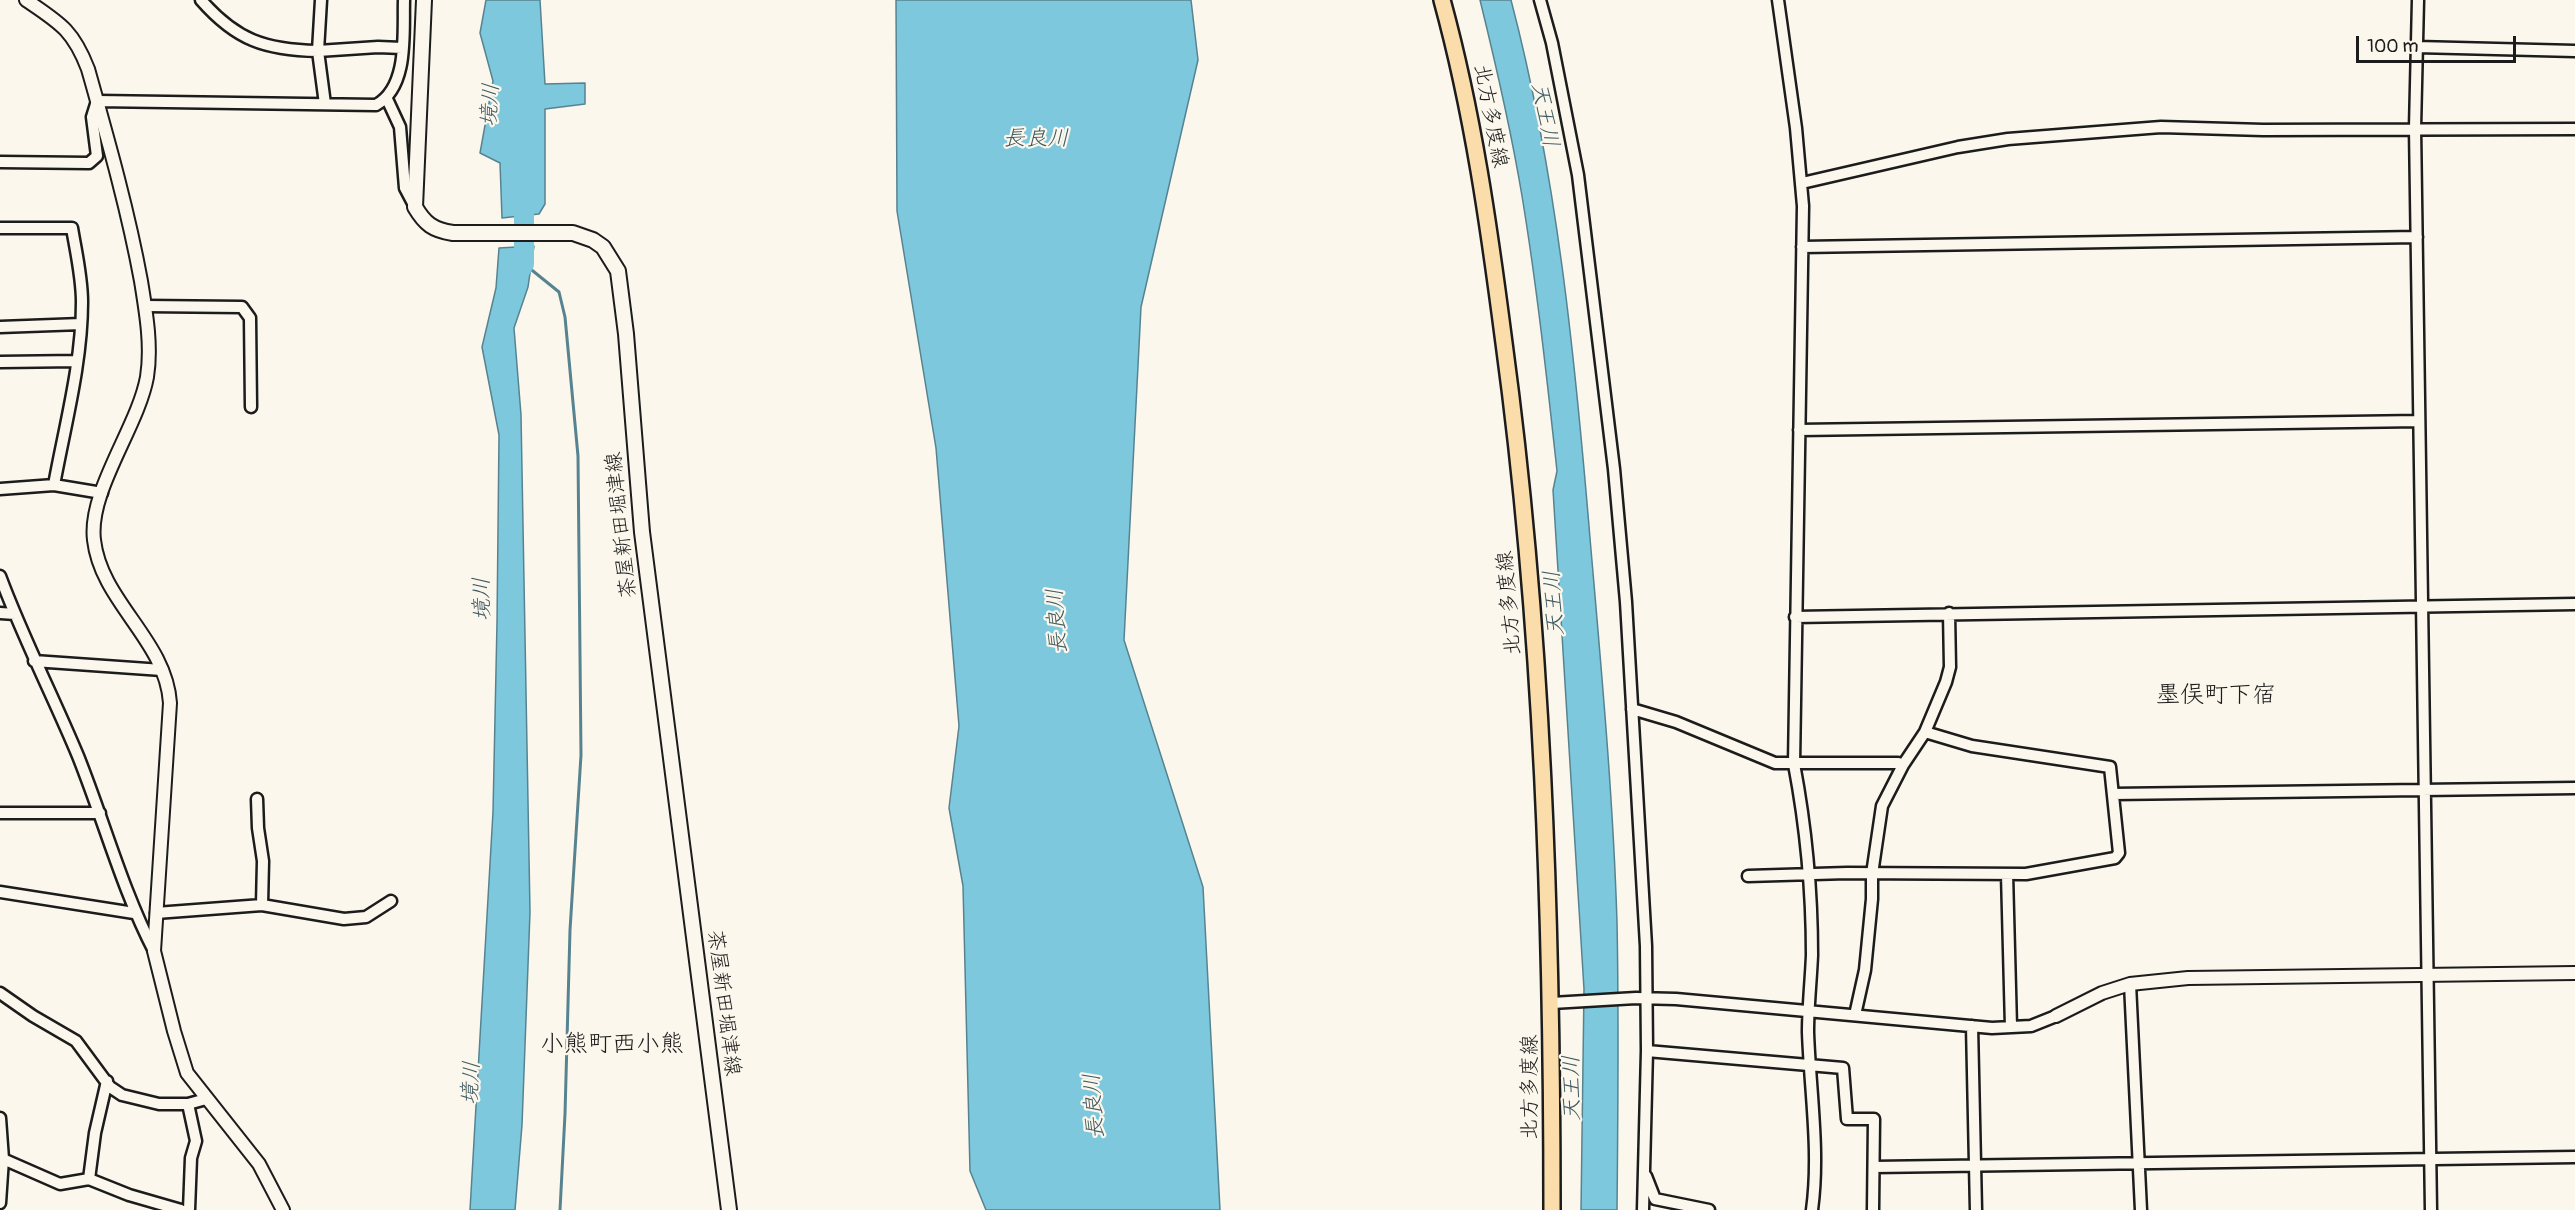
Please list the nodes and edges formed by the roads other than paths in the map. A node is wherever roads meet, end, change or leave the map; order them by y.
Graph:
1 (26, 0) edge
2 (201, 0) edge
3 (321, 0) edge
4 (404, 0) edge
5 (424, 0) edge
6 (1442, 0) edge
7 (1540, 0) edge
8 (1778, 0) edge
9 (2418, 0) edge
10 (2417, 47) junction
11 (402, 48) junction
12 (318, 51) junction
13 (2575, 51) edge
14 (387, 99) junction
15 (97, 101) junction
16 (325, 104) junction
17 (2415, 128) junction
18 (2575, 129) edge
19 (0, 162) edge
20 (1802, 183) junction
21 (415, 207) junction
22 (0, 228) edge
23 (2417, 237) junction
24 (1802, 247) junction
25 (145, 306) junction
26 (81, 324) junction
27 (0, 327) edge
28 (77, 361) junction
29 (0, 362) edge
30 (251, 407) dead end
31 (2419, 421) junction
32 (1799, 430) junction
33 (54, 485) junction
34 (0, 489) edge
35 (102, 493) junction
36 (0, 576) edge
37 (2575, 604) edge
38 (2422, 606) junction
39 (0, 613) edge
40 (1949, 613) junction
41 (15, 614) junction
42 (1795, 617) junction
43 (34, 661) junction
44 (162, 669) junction
45 (1632, 709) junction
46 (1925, 732) junction
47 (1794, 764) junction
48 (1903, 765) junction
49 (2575, 788) edge
50 (2424, 789) junction
51 (2113, 794) junction
52 (257, 799) dead end
53 (0, 813) edge
54 (100, 813) junction
55 (1872, 874) junction
56 (2007, 874) junction
57 (1809, 875) junction
58 (1748, 876) dead end
59 (0, 892) edge
60 (391, 901) dead end
61 (262, 905) junction
62 (135, 913) junction
63 (156, 913) junction
64 (154, 951) junction
65 (2575, 973) edge
66 (2429, 974) junction
67 (2130, 984) junction
68 (0, 993) edge
69 (1641, 998) junction
70 (1559, 1002) junction
71 (1809, 1012) junction
72 (1855, 1015) junction
73 (2056, 1016) joint
74 (1972, 1026) junction
75 (2011, 1027) junction
76 (1647, 1052) junction
77 (1810, 1067) junction
78 (107, 1082) junction
79 (206, 1099) junction
80 (188, 1104) junction
81 (1, 1126) edge
82 (2575, 1157) edge
83 (3, 1160) junction
84 (2430, 1160) junction
85 (2139, 1163) junction
86 (1976, 1166) junction
87 (1874, 1167) junction
88 (1643, 1171) junction
89 (89, 1179) junction
90 (0, 1203) edge
91 (180, 1210) edge
92 (189, 1210) edge
93 (283, 1210) edge
94 (729, 1210) edge
95 (1552, 1210) edge
96 (1643, 1210) edge
97 (1709, 1210) edge
98 (1812, 1210) edge
99 (1873, 1210) edge
100 (1976, 1210) edge
101 (2141, 1210) edge
102 (2431, 1210) edge

1 - 15 street
2 - 12 street
3 - 12 street
4 - 11 street
5 - 21 main road
6 - 70 main road, 北方多度線
7 - 45 street
8 - 20 street
9 - 10 street
10 - 13 street
10 - 17 street
11 - 12 street
11 - 14 street
12 - 16 street
14 - 16 street
14 - 21 street
15 - 16 street
15 - 19 street
15 - 25 street
17 - 18 street
17 - 20 street
17 - 23 street
20 - 24 street
21 - 94 main road, 茶屋新田堀津線
22 - 26 street
23 - 24 street
23 - 31 street
24 - 32 street
25 - 30 street
25 - 35 street
26 - 27 street
26 - 28 street
28 - 29 street
28 - 33 street
31 - 32 street
31 - 38 street
32 - 42 street
33 - 34 street
33 - 35 street
35 - 44 street
36 - 41 street
37 - 38 street
38 - 40 street
38 - 50 street
39 - 41 street
40 - 42 street
40 - 46 street
41 - 43 street
42 - 47 street
43 - 44 street
43 - 54 street
44 - 63 street
45 - 47 street
45 - 69 street
46 - 48 street
46 - 51 street
47 - 48 street
47 - 57 street
48 - 55 street
49 - 50 street
50 - 51 street
50 - 66 street
51 - 56 street
52 - 61 street
53 - 54 street
54 - 62 street
55 - 56 street
55 - 57 street
55 - 72 street
56 - 75 street
57 - 58 street
57 - 71 street
59 - 62 street
60 - 61 street
61 - 63 street
62 - 64 street
63 - 64 street
64 - 79 street
65 - 66 street
66 - 67 street
66 - 84 street
67 - 73 street
67 - 85 street
68 - 78 street
69 - 70 street
69 - 71 street
69 - 76 street
70 - 95 main road, 北方多度線
71 - 72 street
71 - 77 street
72 - 74 street
73 - 75 street
74 - 75 street
74 - 86 street
76 - 77 street
76 - 88 street
77 - 87 street
77 - 98 street
78 - 80 street
78 - 89 street
79 - 80 street
79 - 93 street
80 - 92 street
81 - 83 street
82 - 84 street
83 - 89 street
83 - 90 street
84 - 85 street
84 - 102 street
85 - 86 street
85 - 101 street
86 - 87 street
86 - 100 street
87 - 99 street
88 - 96 street
88 - 97 street
89 - 91 street

